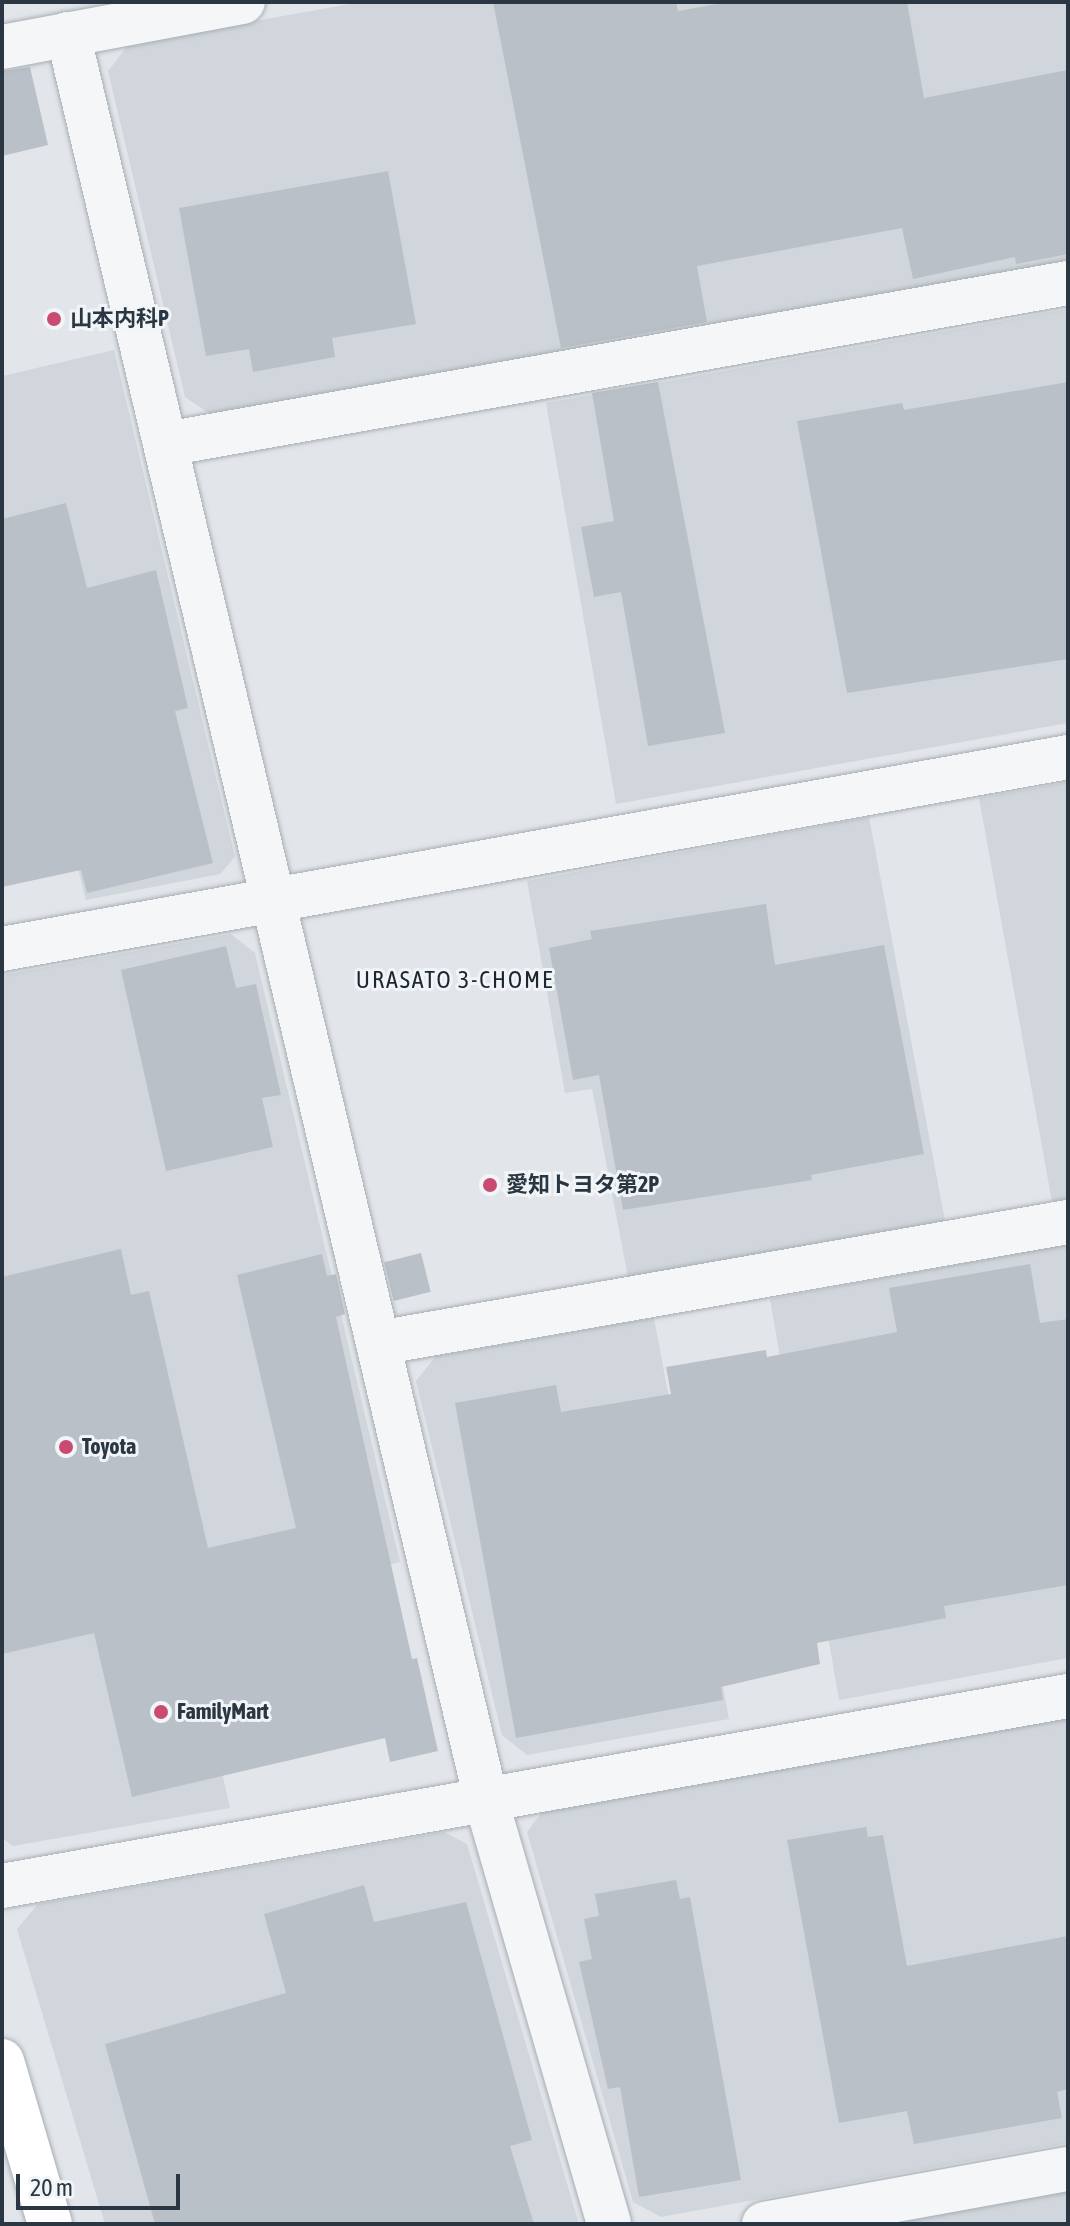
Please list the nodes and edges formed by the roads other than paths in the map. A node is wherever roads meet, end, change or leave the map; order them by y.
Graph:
1 (243, 2) edge
2 (68, 34) junction
3 (2, 47) edge
4 (1068, 283) edge
5 (166, 444) junction
6 (1068, 757) edge
7 (274, 901) junction
8 (2, 949) edge
9 (1068, 1222) edge
10 (378, 1343) junction
11 (1068, 1696) edge
12 (486, 1800) junction
13 (2, 1886) edge
14 (2, 2061) edge
15 (1068, 2169) edge
16 (50, 2224) edge
17 (609, 2224) edge
18 (764, 2224) edge

1 - 2 street
2 - 3 street
2 - 5 street
4 - 5 street
5 - 7 street
6 - 7 street
7 - 8 street
7 - 10 street
9 - 10 street
10 - 12 street
11 - 12 street
12 - 13 street
12 - 17 street
14 - 16 main road
15 - 18 street

